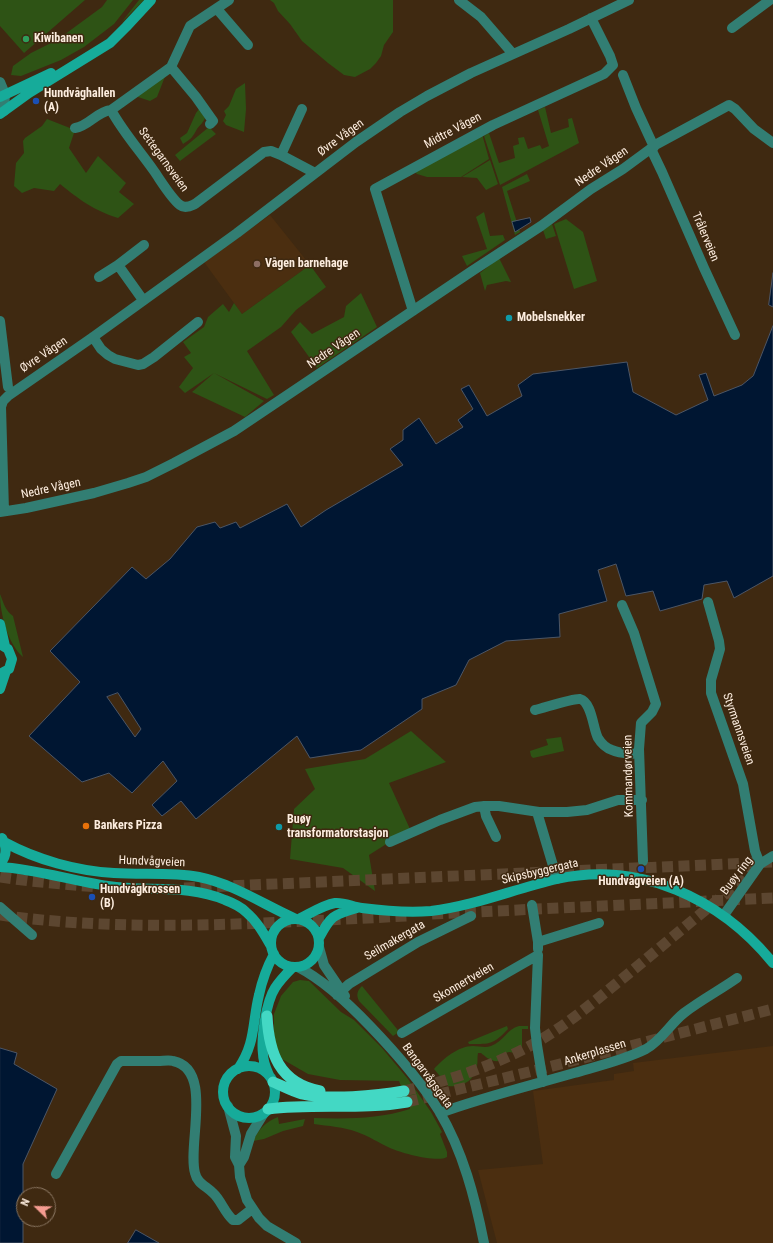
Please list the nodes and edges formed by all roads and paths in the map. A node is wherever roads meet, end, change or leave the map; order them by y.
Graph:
1 (150, 0) edge
2 (229, 0) edge
3 (459, 0) edge
4 (629, 0) edge
5 (770, 0) edge
6 (217, 9) junction
7 (591, 18) junction
8 (732, 28) dead end
9 (110, 43) junction
10 (248, 45) dead end
11 (513, 54) junction
12 (171, 67) junction
13 (623, 75) dead end
14 (0, 82) edge
15 (2, 95) edge
16 (302, 109) dead end
17 (111, 110) junction
18 (1, 111) edge
19 (210, 124) dead end
20 (75, 128) dead end
21 (772, 143) edge
22 (652, 148) junction
23 (281, 155) junction
24 (315, 173) junction
25 (144, 245) dead end
26 (118, 265) junction
27 (99, 277) dead end
28 (143, 300) junction
29 (413, 311) junction
30 (0, 321) edge
31 (198, 322) dead end
32 (735, 335) dead end
33 (93, 337) junction
34 (8, 387) dead end
35 (2, 512) edge
36 (708, 602) dead end
37 (622, 605) dead end
38 (0, 624) edge
39 (2, 645) edge
40 (3, 673) edge
41 (0, 688) edge
42 (535, 710) dead end
43 (639, 754) junction
44 (642, 800) junction
45 (484, 806) junction
46 (537, 812) junction
47 (496, 837) dead end
48 (2, 839) edge
49 (390, 842) dead end
50 (773, 856) edge
51 (643, 861) dead end
52 (760, 864) junction
53 (0, 865) edge
54 (557, 879) junction
55 (532, 905) dead end
56 (0, 907) edge
57 (359, 907) junction
58 (724, 915) junction
59 (471, 916) dead end
60 (298, 919) junction
61 (599, 924) dead end
62 (32, 935) dead end
63 (538, 942) junction
64 (319, 943) junction
65 (273, 950) junction
66 (538, 955) junction
67 (773, 962) edge
68 (296, 967) junction
69 (737, 978) dead end
70 (339, 993) junction
71 (266, 1016) junction
72 (402, 1033) dead end
73 (238, 1069) junction
74 (271, 1078) junction
75 (543, 1082) junction
76 (404, 1091) tunnel mouth
77 (333, 1096) junction
78 (407, 1102) tunnel mouth
79 (228, 1106) junction
80 (266, 1111) junction
81 (440, 1112) junction
82 (239, 1165) junction
83 (56, 1174) dead end
84 (252, 1209) junction
85 (296, 1243) edge
86 (484, 1243) edge

1 - 9 main road
2 - 6 street
3 - 11 street
4 - 7 street, Øvre Vågen
5 - 8 street
6 - 10 street
6 - 12 street
7 - 11 street, Øvre Vågen
7 - 29 street, Midtre Vågen
9 - 15 main road
9 - 18 main road
11 - 24 street, Øvre Vågen
12 - 17 street
12 - 19 street
13 - 22 street
14 - 15 street
15 - 18 street
16 - 23 street
17 - 20 street
17 - 23 street, Settegarnsveien
21 - 22 street, Nedre Vågen
22 - 29 street, Nedre Vågen
22 - 32 street, Trålerveien
23 - 24 street, Settegarnsveien
24 - 28 street, Øvre Vågen
25 - 26 street
26 - 27 street
26 - 28 street
28 - 33 street, Øvre Vågen
29 - 35 street, Nedre Vågen
30 - 34 street, Øvre Vågen
31 - 33 street
33 - 35 street, Øvre Vågen
36 - 52 street, Styrmannsveien
37 - 43 street, Kommandørveien
38 - 39 main road
39 - 40 main road
40 - 41 main road
42 - 43 street
43 - 44 street, Kommandørveien
44 - 46 street
44 - 51 street, Kommandørveien
45 - 46 street
45 - 47 street
45 - 49 street
46 - 54 street
48 - 53 main road
48 - 60 main road, Hundvågveien
50 - 52 street, Buøy ring
52 - 58 street, Buøy ring
53 - 65 main road
54 - 57 main road, Skipsbyggergata
54 - 58 main road, Skipsbyggergata
55 - 63 street
56 - 62 street
57 - 60 main road, Skipsbyggergata
57 - 64 main road, Skipsbyggergata
58 - 67 main road, Skipsbyggergata
59 - 70 street, Seilmakergata
60 - 64 main road
60 - 65 main road
61 - 63 street
63 - 66 street
64 - 68 main road
64 - 70 street, Bangarvågsgata
65 - 68 main road
65 - 73 main road
66 - 72 street, Skonnertveien
66 - 75 street
68 - 70 street, Bangarvågsgata
68 - 71 main road
69 - 75 street, Ankerplassen
70 - 81 street, Bangarvågsgata
71 - 74 main road
71 - 77 highway
73 - 74 main road
73 - 79 main road
74 - 77 highway
74 - 80 main road
75 - 81 street, Ankerplassen
76 - 77 highway
78 - 80 highway
79 - 80 main road
79 - 82 street
80 - 82 street
81 - 86 street, Bangarvågsgata
82 - 84 street
83 - 84 street
84 - 85 street

